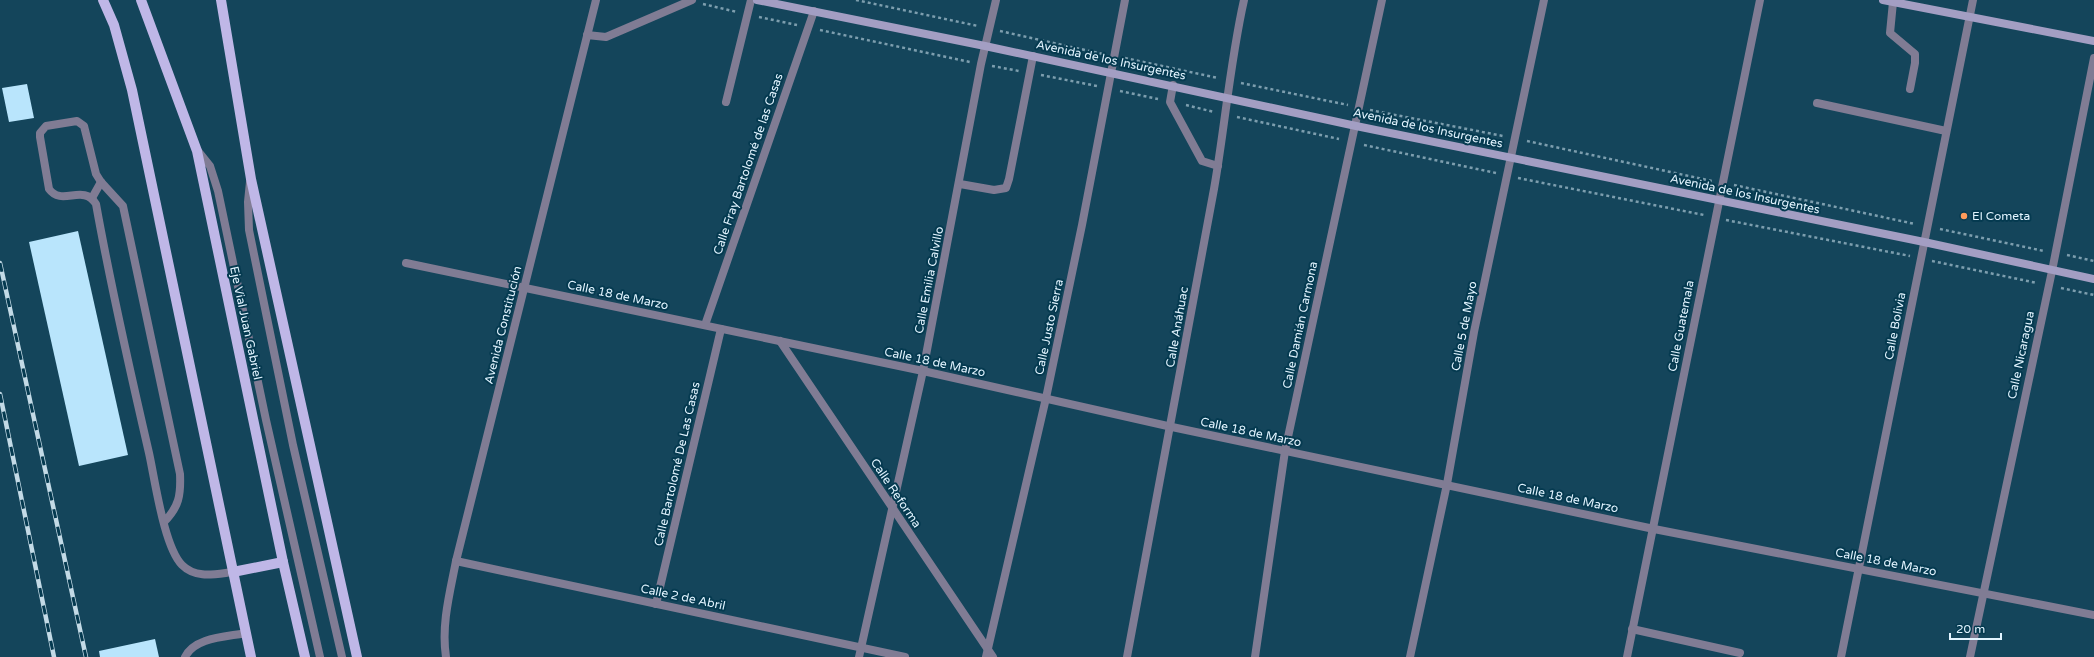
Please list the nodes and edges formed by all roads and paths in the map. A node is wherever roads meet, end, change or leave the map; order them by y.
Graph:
1 (103, 0) edge
2 (141, 0) edge
3 (221, 0) edge
4 (596, 0) edge
5 (751, 0) edge
6 (757, 0) edge
7 (856, 0) edge
8 (996, 0) edge
9 (1125, 0) edge
10 (1244, 0) edge
11 (1382, 0) edge
12 (1544, 0) edge
13 (1760, 0) edge
14 (1883, 0) edge
15 (1973, 0) edge
16 (692, 1) edge
17 (1893, 2) junction
18 (814, 11) junction
19 (747, 15) junction
20 (1969, 17) junction
21 (810, 27) junction
22 (990, 29) junction
23 (587, 35) junction
24 (2094, 41) edge
25 (986, 46) junction
26 (1033, 56) junction
27 (1114, 56) junction
28 (2094, 58) edge
29 (981, 64) junction
30 (1031, 73) junction
31 (1111, 73) junction
32 (1229, 80) junction
33 (1174, 85) junction
34 (1109, 88) junction
35 (1910, 89) dead end
36 (1227, 97) junction
37 (726, 102) dead end
38 (1170, 102) junction
39 (1817, 102) dead end
40 (1359, 108) junction
41 (1225, 114) junction
42 (1356, 126) junction
43 (1946, 131) junction
44 (1516, 139) junction
45 (1353, 142) junction
46 (197, 151) junction
47 (1512, 158) junction
48 (1218, 166) junction
49 (1508, 176) junction
50 (251, 178) junction
51 (100, 182) junction
52 (1722, 183) junction
53 (960, 184) junction
54 (92, 198) junction
55 (1718, 201) junction
56 (1715, 217) junction
57 (1927, 227) junction
58 (1924, 242) junction
59 (2055, 253) junction
60 (1921, 258) junction
61 (2094, 261) edge
62 (406, 263) dead end
63 (2052, 271) junction
64 (2094, 279) edge
65 (2049, 285) junction
66 (524, 287) junction
67 (2094, 295) edge
68 (705, 325) junction
69 (721, 329) junction
70 (780, 341) junction
71 (923, 371) junction
72 (1046, 398) junction
73 (1172, 428) junction
74 (1284, 451) junction
75 (1447, 484) junction
76 (892, 509) junction
77 (164, 522) junction
78 (1654, 529) junction
79 (456, 561) junction
80 (283, 562) junction
81 (1859, 569) junction
82 (233, 572) junction
83 (1982, 594) junction
84 (656, 604) junction
85 (2094, 615) edge
86 (1632, 629) junction
87 (246, 633) junction
88 (861, 647) junction
89 (988, 648) junction
90 (1740, 653) dead end
91 (185, 657) edge
92 (251, 657) edge
93 (305, 657) edge
94 (320, 657) edge
95 (342, 657) edge
96 (357, 657) edge
97 (446, 657) edge
98 (859, 657) edge
99 (905, 657) edge
100 (986, 657) edge
101 (993, 657) edge
102 (1127, 657) edge
103 (1256, 657) edge
104 (1410, 657) edge
105 (1627, 657) edge
106 (1841, 657) edge
107 (1970, 657) edge

1 - 82 main road
2 - 46 main road, Eje Vial Juan Gabriel
3 - 50 main road
4 - 23 street, Avenida Constitución
5 - 19 street
6 - 18 main road, Avenida de los Insurgentes
7 - 22 path
8 - 22 street, Calle Emilia Calvillo
9 - 27 street, Calle Justo Sierra
10 - 32 street, Calle Anáhuac
11 - 40 street, Calle Damián Carmona
12 - 44 street, Calle 5 de Mayo
13 - 52 street, Calle Guatemala
14 - 17 main road
15 - 20 street, Calle Bolivia
16 - 19 path
16 - 23 street
17 - 20 main road
17 - 35 street
18 - 21 street, Calle Fray Bartolomé de las Casas
18 - 25 main road, Avenida de los Insurgentes
19 - 21 path
19 - 37 street
20 - 24 main road
20 - 43 street, Calle Bolivia
21 - 29 path
21 - 68 street, Calle Fray Bartolomé de las Casas
22 - 25 street, Calle Emilia Calvillo
22 - 27 path
23 - 66 street, Avenida Constitución
25 - 26 main road, Avenida de los Insurgentes
25 - 29 street, Calle Emilia Calvillo
26 - 30 street
26 - 31 main road, Avenida de los Insurgentes
27 - 31 street, Calle Justo Sierra
27 - 32 path
28 - 59 street, Calle Nicaragua
29 - 30 path
29 - 53 street, Calle Emilia Calvillo
30 - 34 path
30 - 53 street
31 - 33 main road, Avenida de los Insurgentes
31 - 34 street, Calle Justo Sierra
32 - 36 street, Calle Anáhuac
32 - 40 path
33 - 36 main road, Avenida de los Insurgentes
33 - 38 street
34 - 38 path
34 - 72 street, Calle Justo Sierra
36 - 41 street, Calle Anáhuac
36 - 42 main road, Avenida de los Insurgentes
38 - 41 path
38 - 48 street
39 - 43 street
40 - 42 street, Calle Damián Carmona
40 - 44 path
41 - 45 path
41 - 48 street, Calle Anáhuac
42 - 45 street, Calle Damián Carmona
42 - 47 main road, Avenida de los Insurgentes
43 - 57 street, Calle Bolivia
44 - 47 street, Calle 5 de Mayo
44 - 52 path
45 - 49 path
45 - 74 street, Calle Damián Carmona
46 - 80 main road, Eje Vial Juan Gabriel
46 - 94 street
47 - 49 street, Calle 5 de Mayo
47 - 55 main road, Avenida de los Insurgentes
48 - 73 street, Calle Anáhuac
49 - 56 path
49 - 75 street, Calle 5 de Mayo
50 - 95 street
50 - 96 main road
51 - 54 street
51 - 54 street
51 - 77 street
52 - 55 street, Calle Guatemala
52 - 57 path
53 - 71 street, Calle Emilia Calvillo
54 - 77 street
55 - 56 street, Calle Guatemala
55 - 58 main road, Avenida de los Insurgentes
56 - 60 path
56 - 78 street, Calle Guatemala
57 - 58 street, Calle Bolivia
57 - 59 path
58 - 60 street, Calle Bolivia
58 - 63 main road, Avenida de los Insurgentes
59 - 61 path
59 - 63 street, Calle Nicaragua
60 - 65 path
60 - 81 street, Calle Bolivia
62 - 66 street, Calle 18 de Marzo
63 - 64 main road, Avenida de los Insurgentes
63 - 65 street, Calle Nicaragua
65 - 67 path
65 - 83 street, Calle Nicaragua
66 - 68 street, Calle 18 de Marzo
66 - 79 street, Avenida Constitución
68 - 69 street, Calle 18 de Marzo
69 - 70 street, Calle 18 de Marzo
69 - 84 street, Calle Bartolomé De Las Casas
70 - 71 street, Calle 18 de Marzo
70 - 76 street, Calle Reforma
71 - 72 street, Calle 18 de Marzo
71 - 76 street, Calle Emilia Calvillo
72 - 73 street, Calle 18 de Marzo
72 - 89 street, Calle Justo Sierra
73 - 74 street, Calle 18 de Marzo
73 - 102 street, Calle Anáhuac
74 - 75 street, Calle 18 de Marzo
74 - 103 street, Calle Damián Carmona
75 - 78 street, Calle 18 de Marzo
75 - 104 street, Calle 5 de Mayo
76 - 88 street, Calle Emilia Calvillo
76 - 89 street, Calle Reforma
77 - 82 street
78 - 81 street, Calle 18 de Marzo
78 - 86 street, Calle Guatemala
79 - 84 street, Calle 2 de Abril
79 - 97 street, Avenida Constitución
80 - 82 main road
80 - 93 main road, Eje Vial Juan Gabriel
81 - 83 street, Calle 18 de Marzo
81 - 106 street, Calle Bolivia
82 - 87 main road
83 - 85 street, Calle 18 de Marzo
83 - 107 street, Calle Nicaragua
84 - 88 street, Calle 2 de Abril
86 - 90 street
86 - 105 street, Calle Guatemala
87 - 91 street
87 - 92 main road
88 - 98 street, Calle Emilia Calvillo
88 - 99 street, Calle 2 de Abril
89 - 100 street, Calle Justo Sierra
89 - 101 street, Calle Reforma

